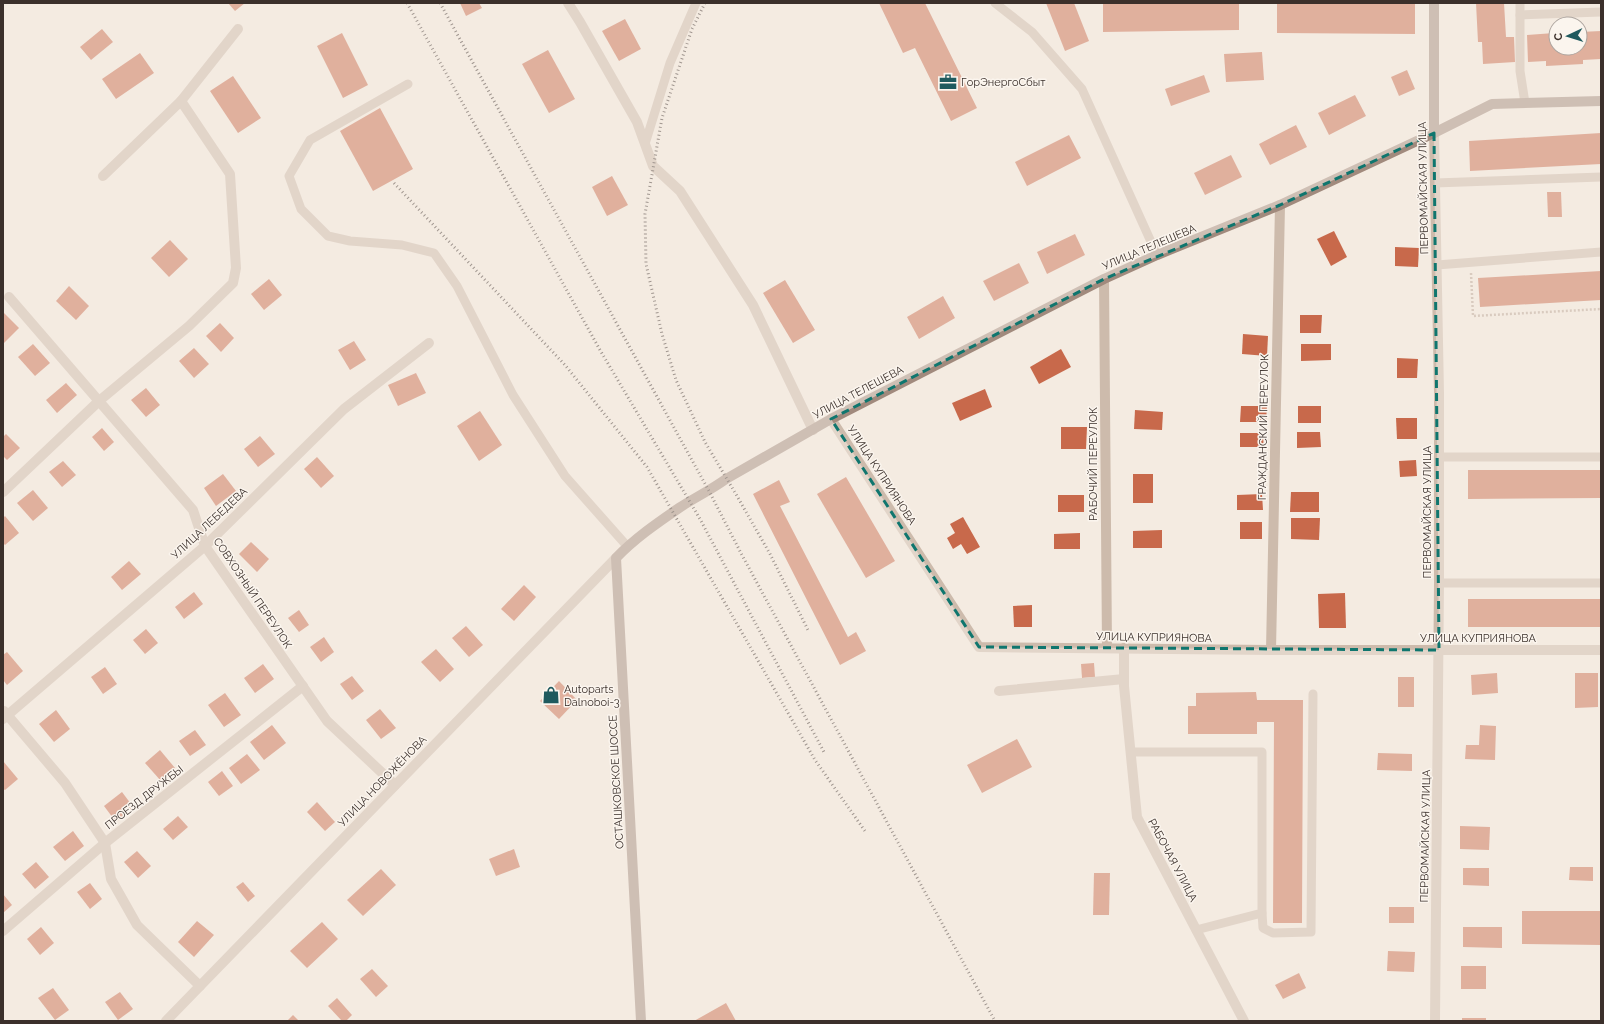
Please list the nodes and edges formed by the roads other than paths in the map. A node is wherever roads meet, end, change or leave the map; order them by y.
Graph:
1 (568, 3) edge
2 (696, 3) edge
3 (995, 3) edge
4 (1434, 3) edge
5 (1520, 3) edge
6 (1601, 12) edge
7 (1520, 15) junction
8 (238, 29) dead end
9 (408, 84) dead end
10 (181, 101) junction
11 (1601, 101) edge
12 (1525, 103) junction
13 (1434, 133) junction
14 (645, 144) junction
15 (103, 176) dead end
16 (1601, 177) edge
17 (1436, 183) junction
18 (1280, 205) junction
19 (1601, 252) edge
20 (1157, 255) junction
21 (1437, 265) junction
22 (1104, 279) junction
23 (9, 297) dead end
24 (429, 344) dead end
25 (99, 401) junction
26 (831, 419) junction
27 (813, 430) junction
28 (1439, 457) junction
29 (1601, 457) edge
30 (3, 492) edge
31 (205, 546) junction
32 (627, 546) junction
33 (616, 558) junction
34 (1439, 583) junction
35 (1601, 583) edge
36 (1107, 648) junction
37 (1124, 648) junction
38 (1271, 650) junction
39 (1439, 650) junction
40 (1601, 650) edge
41 (1124, 679) junction
42 (303, 686) junction
43 (999, 691) dead end
44 (1313, 694) dead end
45 (4, 715) edge
46 (1130, 752) junction
47 (395, 785) junction
48 (105, 843) junction
49 (1262, 913) junction
50 (1196, 930) junction
51 (3, 931) edge
52 (200, 986) junction
53 (166, 1021) edge
54 (641, 1021) edge
55 (1244, 1021) edge
56 (1434, 1021) edge

1 - 14 street
2 - 14 lane
3 - 20 lane
4 - 13 street, ПЕРВОМАЙСКАЯ УЛИЦА
5 - 7 lane
6 - 7 lane
7 - 12 lane
8 - 10 street
9 - 32 lane
10 - 15 street
10 - 25 street
11 - 12 street, УЛИЦА ТЕЛЕШЕВА
12 - 13 street, УЛИЦА ТЕЛЕШЕВА
13 - 17 street, ПЕРВОМАЙСКАЯ УЛИЦА
13 - 18 street, УЛИЦА ТЕЛЕШЕВА
14 - 27 street
16 - 17 lane
17 - 21 street, ПЕРВОМАЙСКАЯ УЛИЦА
18 - 20 street, УЛИЦА ТЕЛЕШЕВА
18 - 38 street, ГРАЖДАНСКИЙ ПЕРЕУЛОК
19 - 21 lane
20 - 22 street, УЛИЦА ТЕЛЕШЕВА
21 - 28 street, ПЕРВОМАЙСКАЯ УЛИЦА
22 - 26 street, УЛИЦА ТЕЛЕШЕВА
22 - 36 street, РАБОЧИЙ ПЕРЕУЛОК
23 - 25 street, СОВХОЗНЫЙ ПЕРЕУЛОК
24 - 31 street, УЛИЦА ЛЕБЕДЕВА
25 - 30 street
25 - 31 street, СОВХОЗНЫЙ ПЕРЕУЛОК
26 - 27 street, УЛИЦА ТЕЛЕШЕВА
26 - 36 street, УЛИЦА КУПРИЯНОВА
27 - 32 street, УЛИЦА ТЕЛЕШЕВА
28 - 29 lane
28 - 34 street, ПЕРВОМАЙСКАЯ УЛИЦА
31 - 42 street, СОВХОЗНЫЙ ПЕРЕУЛОК
31 - 45 street, УЛИЦА ЛЕБЕДЕВА
32 - 33 street
33 - 47 street, УЛИЦА НОВОЖЁНОВА
33 - 54 street, ОСТАШКОВСКОЕ ШОССЕ
34 - 35 lane
34 - 39 street, ПЕРВОМАЙСКАЯ УЛИЦА
36 - 37 street, УЛИЦА КУПРИЯНОВА
37 - 38 street, УЛИЦА КУПРИЯНОВА
37 - 41 street, РАБОЧАЯ УЛИЦА
38 - 39 street, УЛИЦА КУПРИЯНОВА
39 - 40 street, УЛИЦА КУПРИЯНОВА
39 - 56 street, ПЕРВОМАЙСКАЯ УЛИЦА
41 - 43 street
41 - 46 street, РАБОЧАЯ УЛИЦА
42 - 47 street, СОВХОЗНЫЙ ПЕРЕУЛОК
42 - 48 street, ПРОЕЗД ДРУЖБЫ
44 - 49 lane
45 - 48 street
46 - 49 lane
46 - 50 street, РАБОЧАЯ УЛИЦА
47 - 52 street, УЛИЦА НОВОЖЁНОВА
48 - 51 street, ПРОЕЗД ДРУЖБЫ
48 - 52 street
49 - 50 lane
50 - 55 street, РАБОЧАЯ УЛИЦА
52 - 53 street, УЛИЦА НОВОЖЁНОВА

